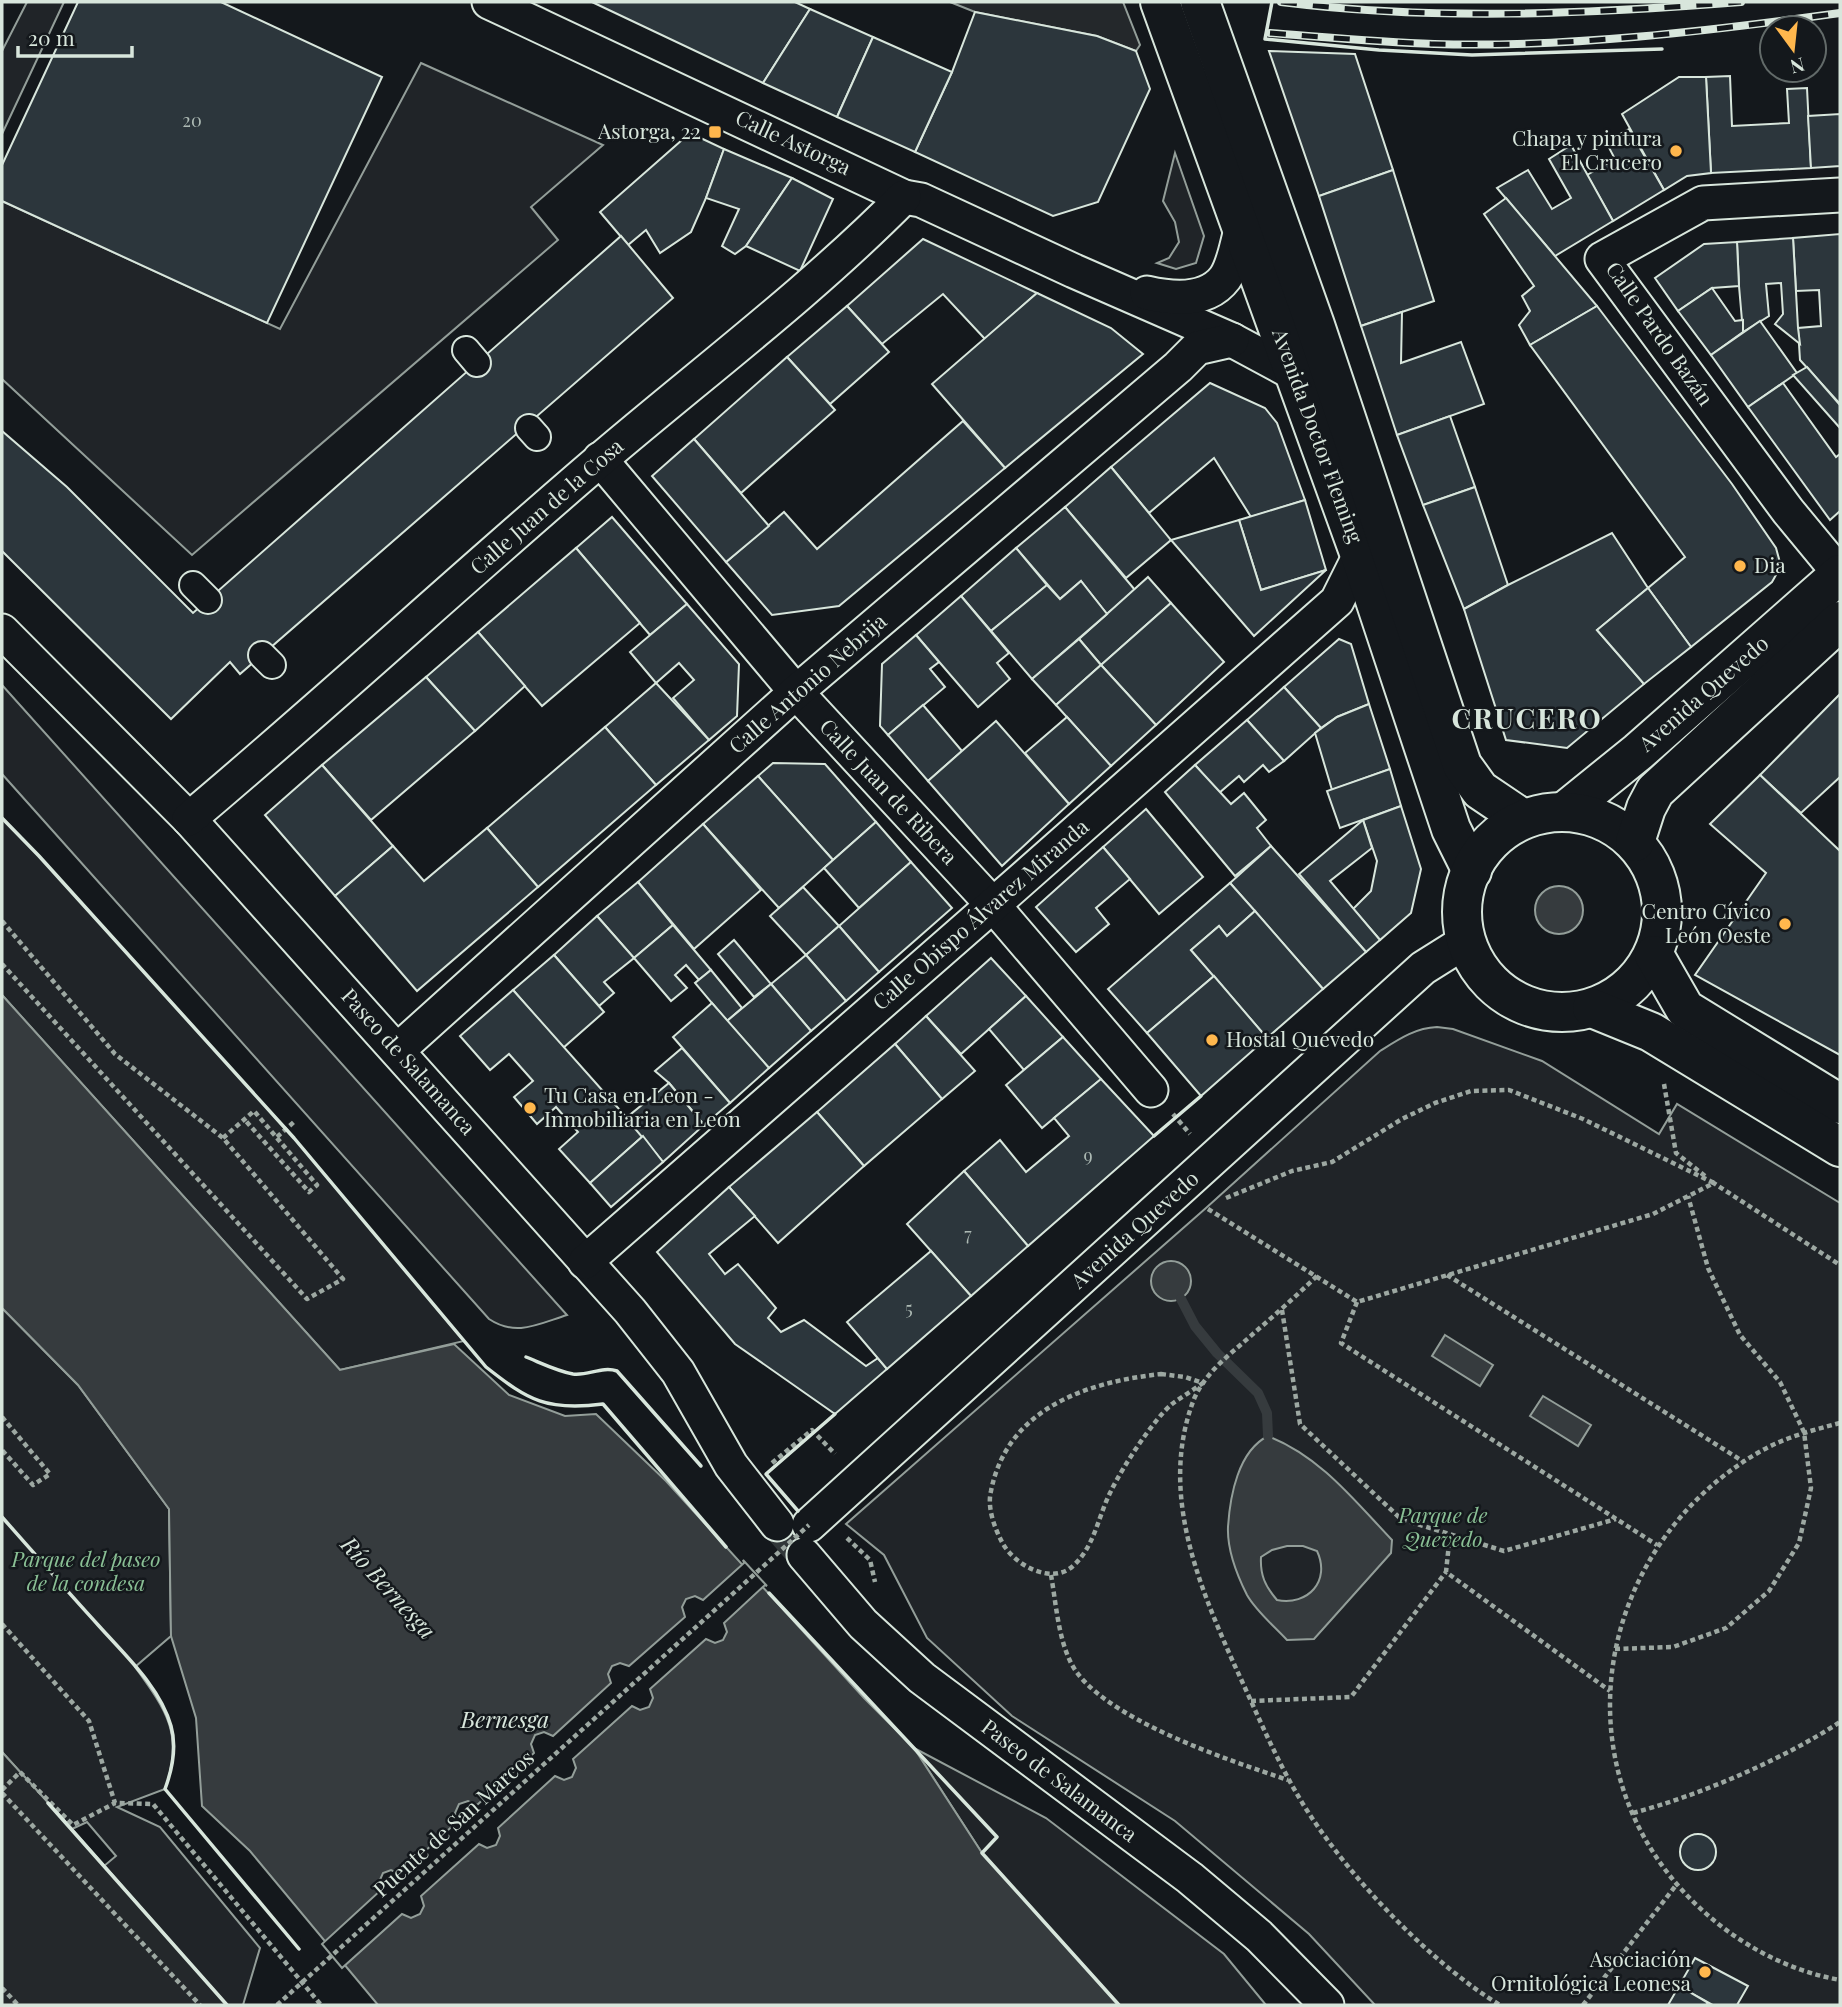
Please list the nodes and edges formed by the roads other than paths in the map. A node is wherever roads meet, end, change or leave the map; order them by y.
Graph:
1 (489, 2) edge
2 (1160, 2) edge
3 (1200, 2) edge
4 (1840, 195) edge
5 (904, 197) junction
6 (1241, 230) junction
7 (1097, 281) junction
8 (1232, 340) junction
9 (1295, 374) junction
10 (600, 460) junction
11 (1360, 555) junction
12 (1840, 574) edge
13 (1840, 621) edge
14 (2, 631) edge
15 (796, 692) junction
16 (1565, 811) junction
17 (189, 819) junction
18 (1522, 819) junction
19 (1635, 842) junction
20 (1472, 871) junction
21 (993, 905) junction
22 (1466, 941) junction
23 (1654, 955) junction
24 (1592, 1008) junction
25 (398, 1050) junction
26 (1152, 1090) road end
27 (1840, 1104) edge
28 (1840, 1147) edge
29 (585, 1262) junction
30 (803, 1529) junction
31 (1325, 2003) edge

1 - 5 street, Calle Astorga
2 - 6 main road, Avenida Doctor Fleming
3 - 18 main road, Avenida Doctor Fleming
4 - 12 street, Calle Pardo Bazán
5 - 7 street, Calle Astorga
5 - 10 street, Calle Juan de la Cosa
6 - 7 street, Calle Astorga
6 - 9 main road, Avenida Doctor Fleming
7 - 8 street, Calle Astorga
8 - 9 street, Calle Astorga
8 - 15 street, Calle Antonio Nebrija
9 - 11 main road, Avenida Doctor Fleming
10 - 15 street, Calle Juan de Ribera
10 - 17 street, Calle Juan de la Cosa
11 - 20 main road, Avenida Doctor Fleming
11 - 21 street, Calle Obispo Álvarez Miranda
12 - 16 main road, Avenida Quevedo
13 - 19 main road, Avenida Quevedo
14 - 17 street, Paseo de Salamanca
15 - 21 street, Calle Juan de Ribera
15 - 25 street, Calle Antonio Nebrija
16 - 18 main road
16 - 19 main road
17 - 25 street, Paseo de Salamanca
18 - 20 main road
19 - 23 main road
20 - 22 main road
21 - 26 street, Calle Juan de Ribera
21 - 29 street, Calle Obispo Álvarez Miranda
22 - 24 main road
22 - 30 street, Avenida Quevedo
23 - 24 main road
23 - 27 main road
24 - 28 main road
25 - 29 street, Paseo de Salamanca
29 - 30 street, Paseo de Salamanca
30 - 31 street, Paseo de Salamanca

